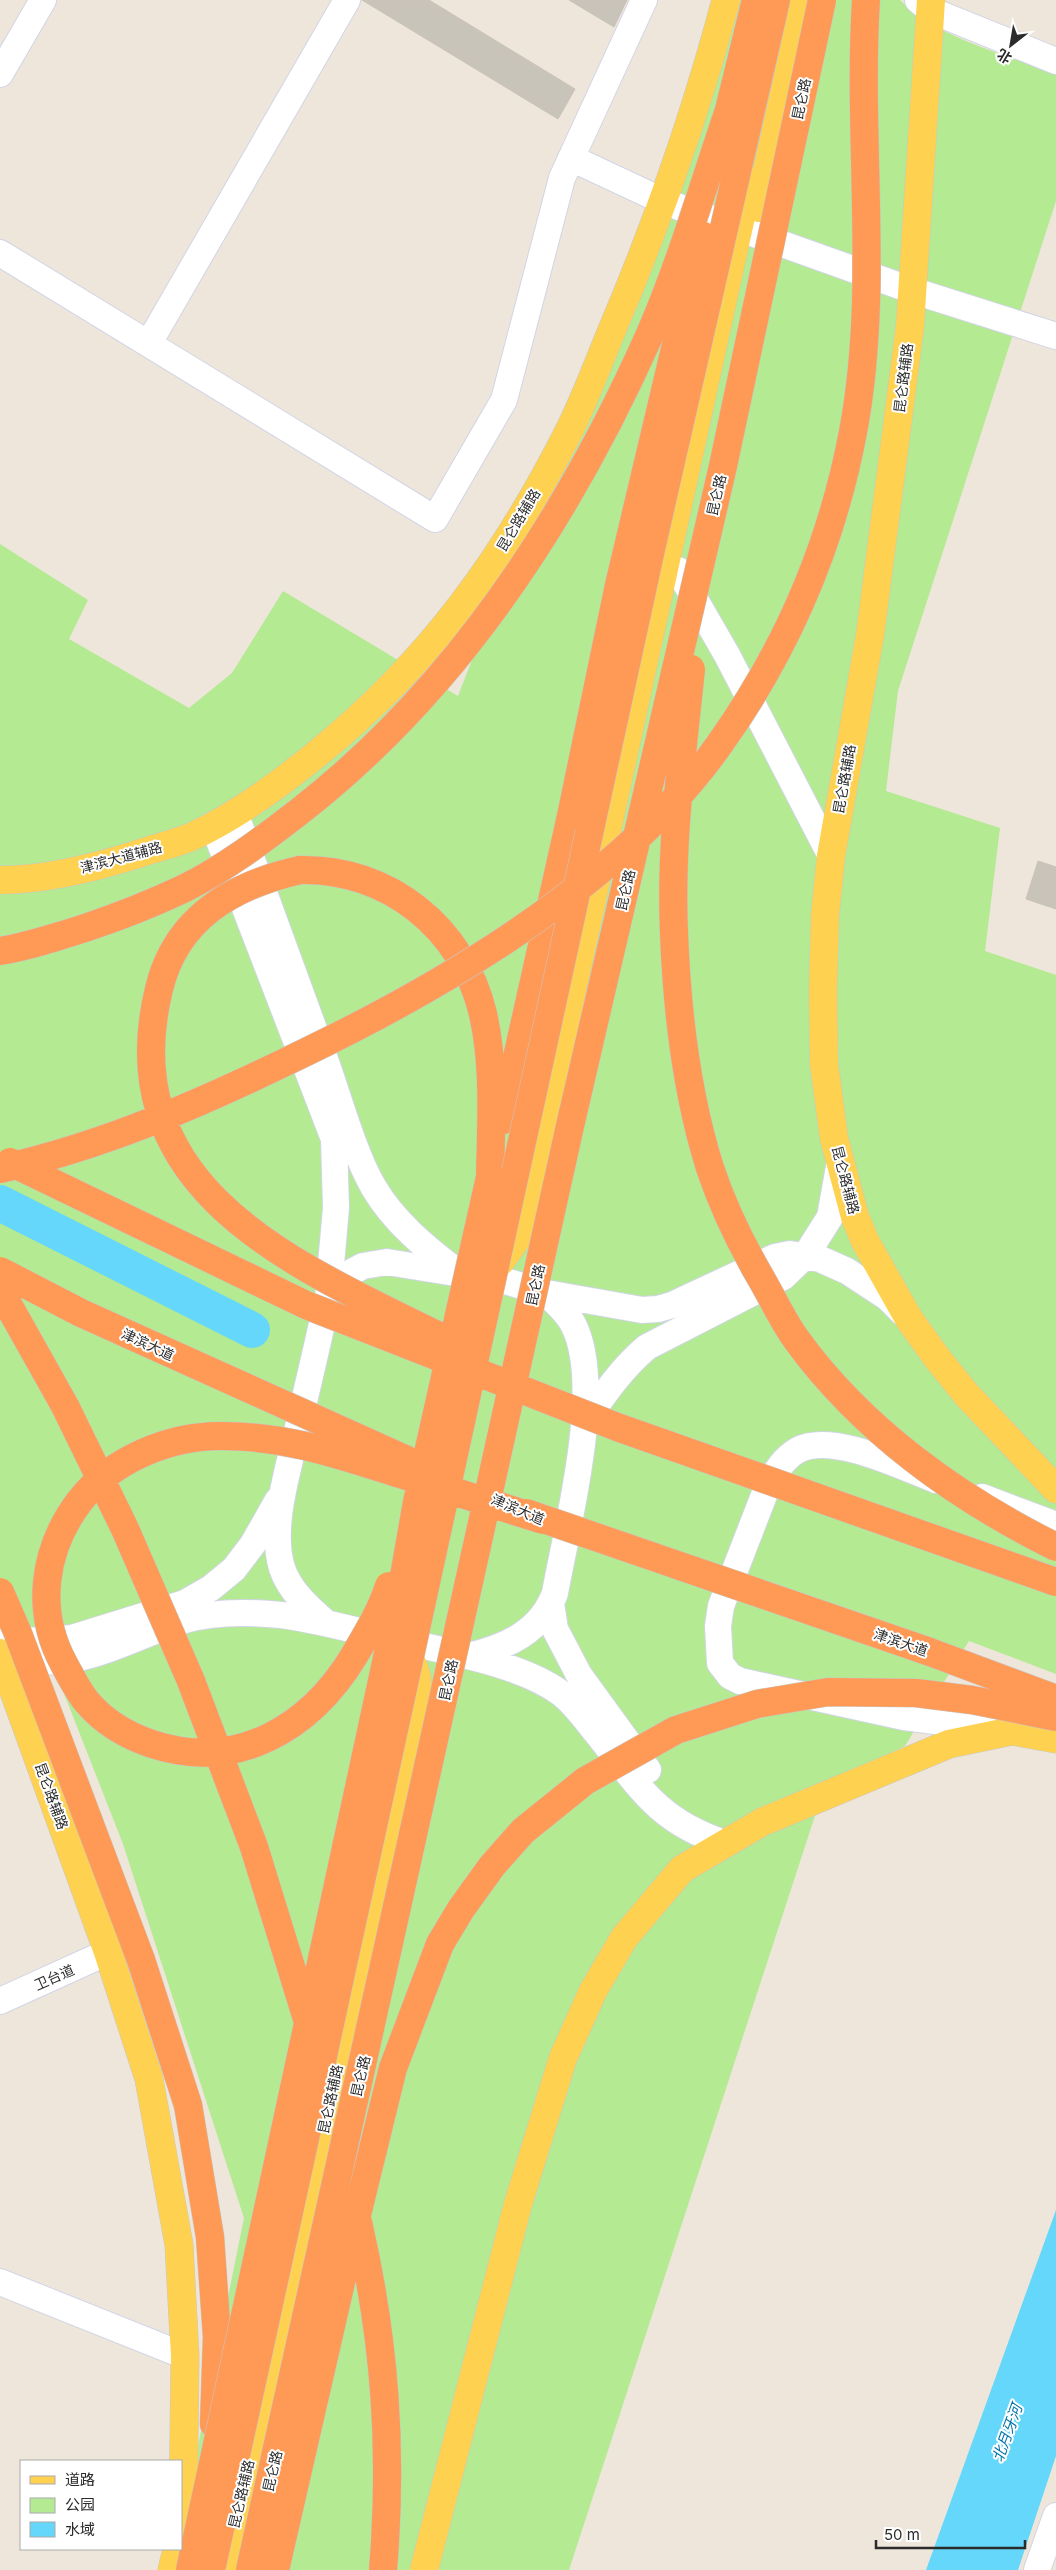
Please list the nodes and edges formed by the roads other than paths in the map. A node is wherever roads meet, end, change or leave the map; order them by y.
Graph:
1 (43, 0) edge
2 (347, 0) edge
3 (644, 0) edge
4 (726, 0) edge
5 (756, 0) edge
6 (776, 0) edge
7 (789, 0) edge
8 (805, 0) edge
9 (822, 0) edge
10 (866, 0) edge
11 (926, 3) edge
12 (1056, 61) edge
13 (0, 74) edge
14 (728, 113) junction
15 (571, 158) junction
16 (665, 202) junction
17 (746, 231) junction
18 (0, 253) edge
19 (911, 290) junction
20 (1056, 336) edge
21 (149, 343) junction
22 (723, 466) junction
23 (678, 570) junction
24 (224, 819) junction
25 (830, 856) junction
26 (30, 878) junction
27 (0, 880) edge
28 (0, 889) edge
29 (0, 951) edge
30 (0, 1158) edge
31 (840, 1161) junction
32 (0, 1169) edge
33 (490, 1177) junction
34 (806, 1255) junction
35 (0, 1271) edge
36 (459, 1273) junction
37 (0, 1290) edge
38 (546, 1293) junction
39 (327, 1301) junction
40 (909, 1319) junction
41 (586, 1421) junction
42 (617, 1426) junction
43 (1056, 1489) edge
44 (284, 1491) junction
45 (417, 1502) junction
46 (543, 1520) junction
47 (1056, 1525) edge
48 (1056, 1548) edge
49 (1056, 1582) edge
50 (0, 1592) edge
51 (552, 1603) junction
52 (324, 1621) junction
53 (0, 1637) edge
54 (386, 1637) junction
55 (0, 1642) edge
56 (0, 1653) edge
57 (469, 1656) junction
58 (1056, 1700) edge
59 (1056, 1717) edge
60 (1012, 1731) junction
61 (1056, 1739) edge
62 (683, 1826) junction
63 (724, 1843) junction
64 (682, 1869) junction
65 (108, 1952) junction
66 (0, 2001) edge
67 (0, 2282) edge
68 (184, 2356) junction
69 (213, 2460) junction
70 (1056, 2516) edge
71 (182, 2526) edge
72 (177, 2550) edge
73 (172, 2570) edge
74 (190, 2570) edge
75 (211, 2570) edge
76 (223, 2570) edge
77 (232, 2570) edge
78 (250, 2570) edge
79 (275, 2570) edge
80 (383, 2570) edge
81 (424, 2570) edge
82 (1037, 2570) edge

1 - 13 street
2 - 21 street
3 - 15 street
4 - 16 main road, 昆仑路辅路
5 - 14 highway, bridge
6 - 75 highway, bridge
7 - 17 main road
8 - 17 main road
9 - 22 highway, 昆仑路, bridge
10 - 32 highway, bridge
11 - 12 street
11 - 19 main road, 昆仑路辅路
14 - 29 highway, bridge
14 - 33 highway, bridge
15 - 16 street
15 - 21 street
16 - 17 street
16 - 24 main road, 昆仑路辅路
17 - 19 street
17 - 23 main road
17 - 36 main road
18 - 21 street
19 - 20 street
19 - 25 main road, 昆仑路辅路
22 - 48 highway, bridge
22 - 78 highway, 昆仑路, bridge
23 - 25 street
23 - 38 main road
24 - 26 main road, 津滨大道辅路
24 - 36 street
24 - 39 street
25 - 31 main road, 昆仑路辅路
26 - 27 main road, 津滨大道辅路
26 - 28 street
30 - 42 highway, bridge
31 - 34 street
31 - 40 main road, 昆仑路辅路
33 - 42 highway, bridge
33 - 45 highway, bridge
34 - 38 street
34 - 40 street
34 - 41 street
35 - 46 highway, 津滨大道, bridge
36 - 38 street
36 - 39 street
37 - 80 highway, bridge
38 - 41 street
39 - 44 street
40 - 43 main road, 昆仑路辅路
41 - 51 street
42 - 49 highway, bridge
44 - 52 street
44 - 53 street
45 - 46 highway, bridge
45 - 69 highway, bridge
46 - 58 highway, 津滨大道, bridge
47 - 60 street
50 - 69 highway, bridge
51 - 57 street
51 - 62 street
52 - 54 street
52 - 55 street
54 - 57 street
54 - 76 main road, 昆仑路辅路
56 - 65 main road, 昆仑路辅路
57 - 62 street
57 - 77 main road, 昆仑路辅路
59 - 79 highway, bridge
60 - 61 main road
60 - 63 main road
62 - 63 street
62 - 64 street
63 - 64 main road
64 - 81 main road
65 - 66 street, 卫台道
65 - 68 main road, 昆仑路辅路
67 - 68 street
68 - 71 main road, 昆仑路辅路
69 - 74 highway, bridge
70 - 82 street
72 - 73 main road

